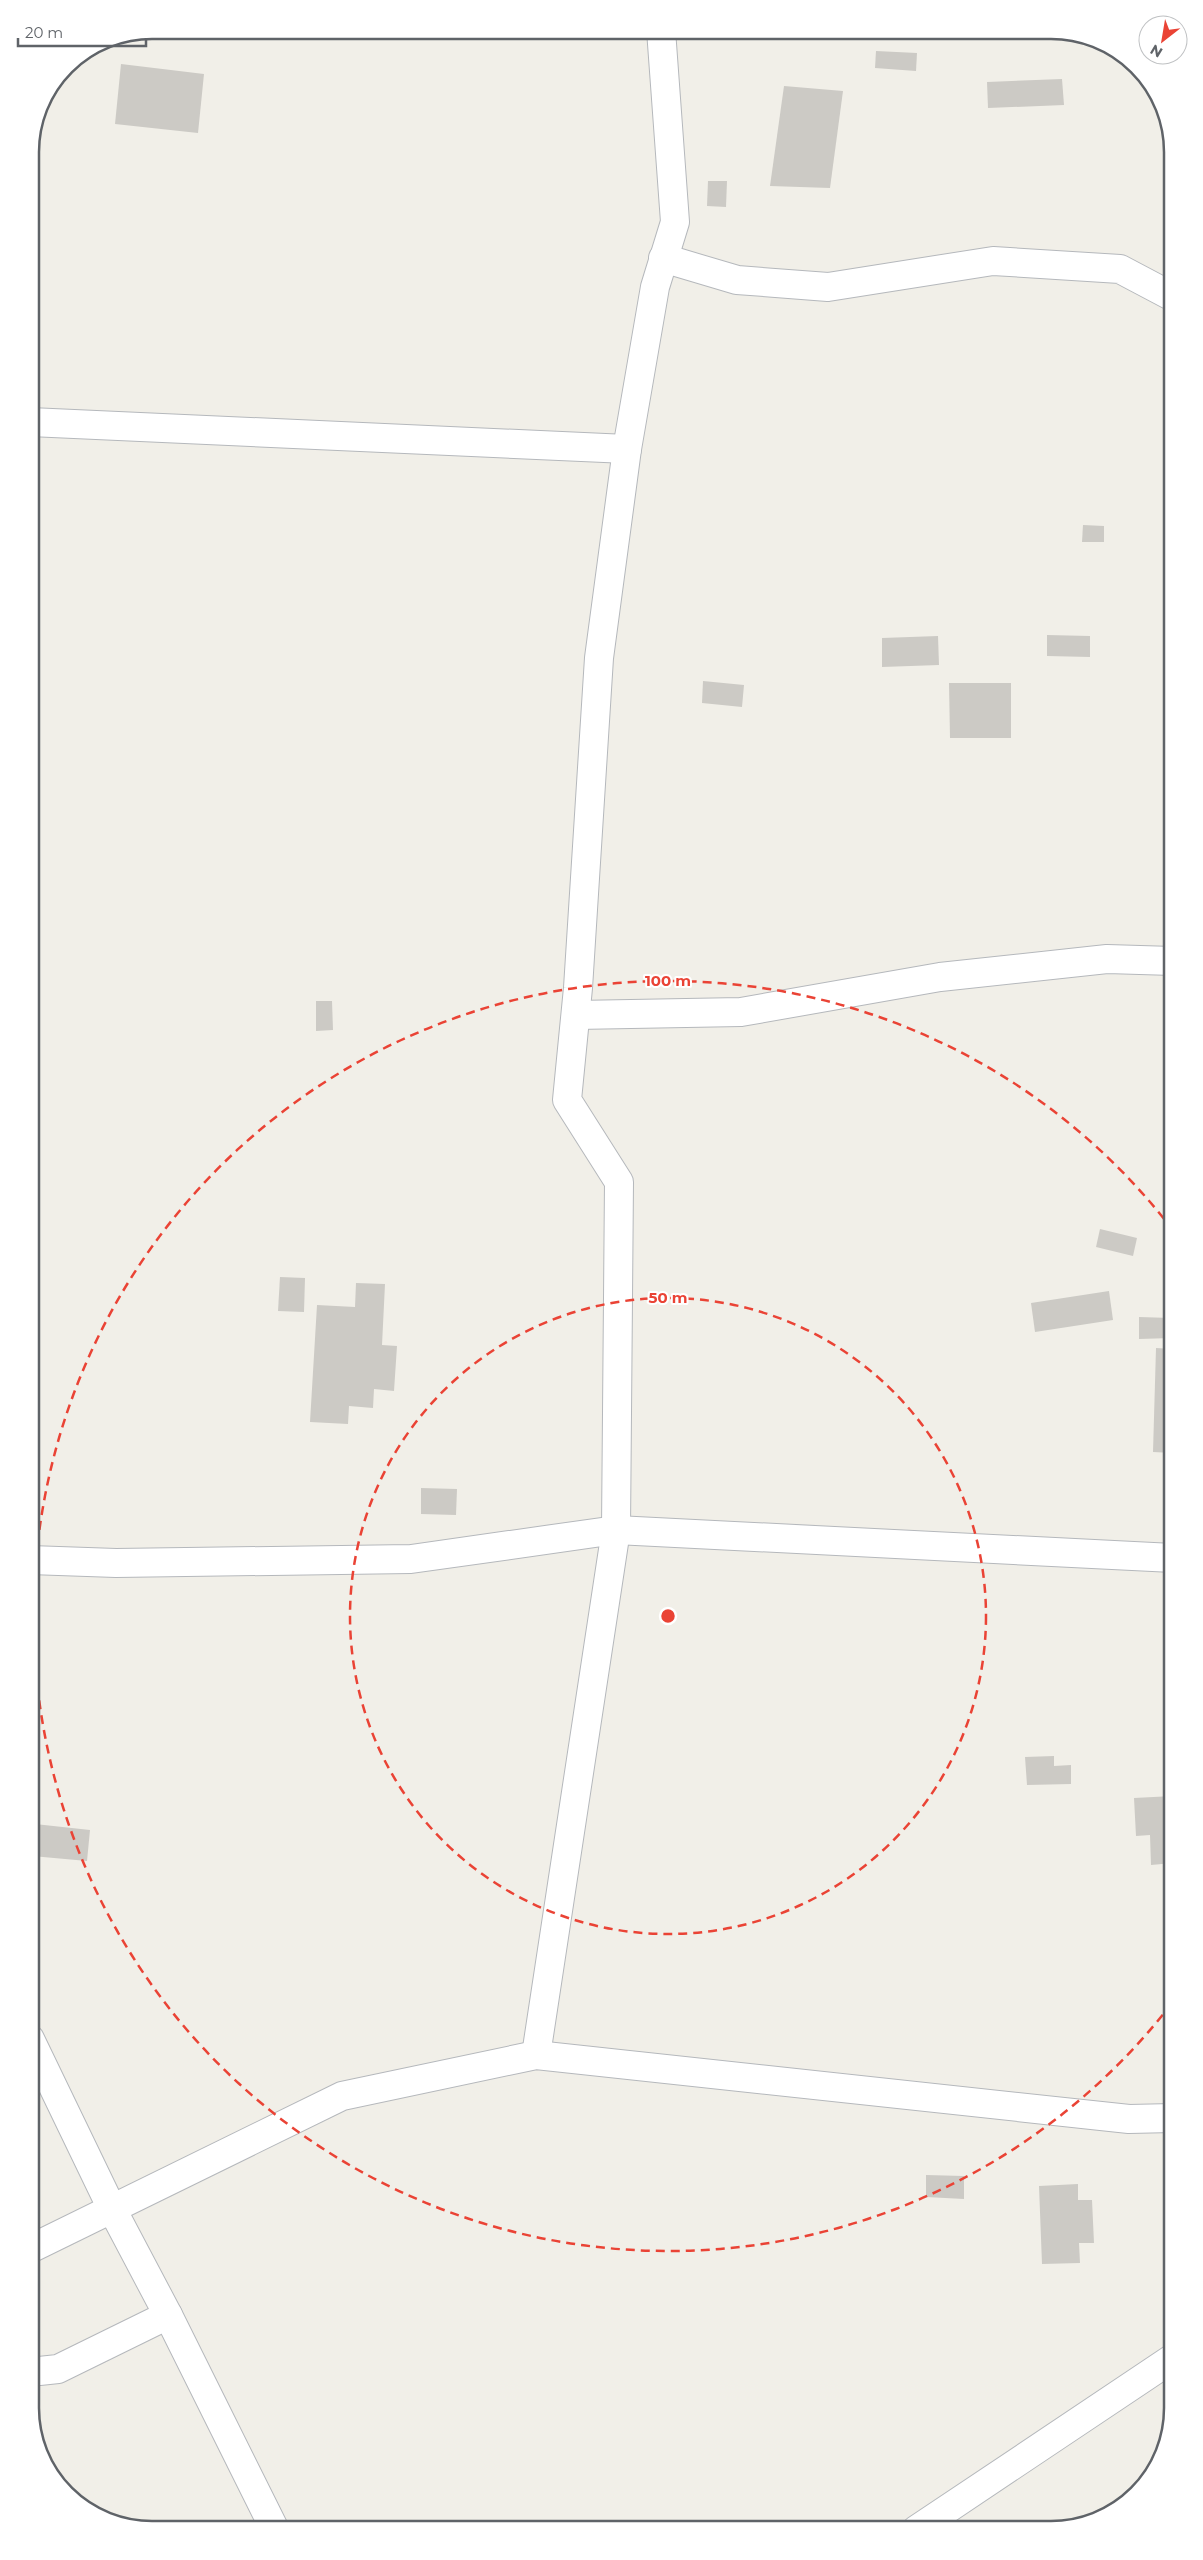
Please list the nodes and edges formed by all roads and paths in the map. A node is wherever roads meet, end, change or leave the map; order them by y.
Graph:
1 (662, 39) edge
2 (664, 258) junction
3 (1164, 292) edge
4 (39, 422) edge
5 (627, 448) junction
6 (1164, 961) edge
7 (576, 1015) junction
8 (616, 1530) junction
9 (1164, 1558) edge
10 (39, 1560) edge
11 (536, 2054) junction
12 (39, 2058) edge
13 (1164, 2118) edge
14 (111, 2208) junction
15 (39, 2244) edge
16 (168, 2315) junction
17 (1164, 2364) edge
18 (39, 2371) edge
19 (271, 2521) edge
20 (929, 2521) edge

1 - 2 street
2 - 3 street
2 - 5 street
4 - 5 street
5 - 7 street
6 - 7 street
7 - 8 street
8 - 9 street
8 - 10 street
8 - 11 street
11 - 13 street
11 - 14 street
12 - 14 street
14 - 15 street
14 - 16 street
16 - 18 street
16 - 19 street
17 - 20 street

